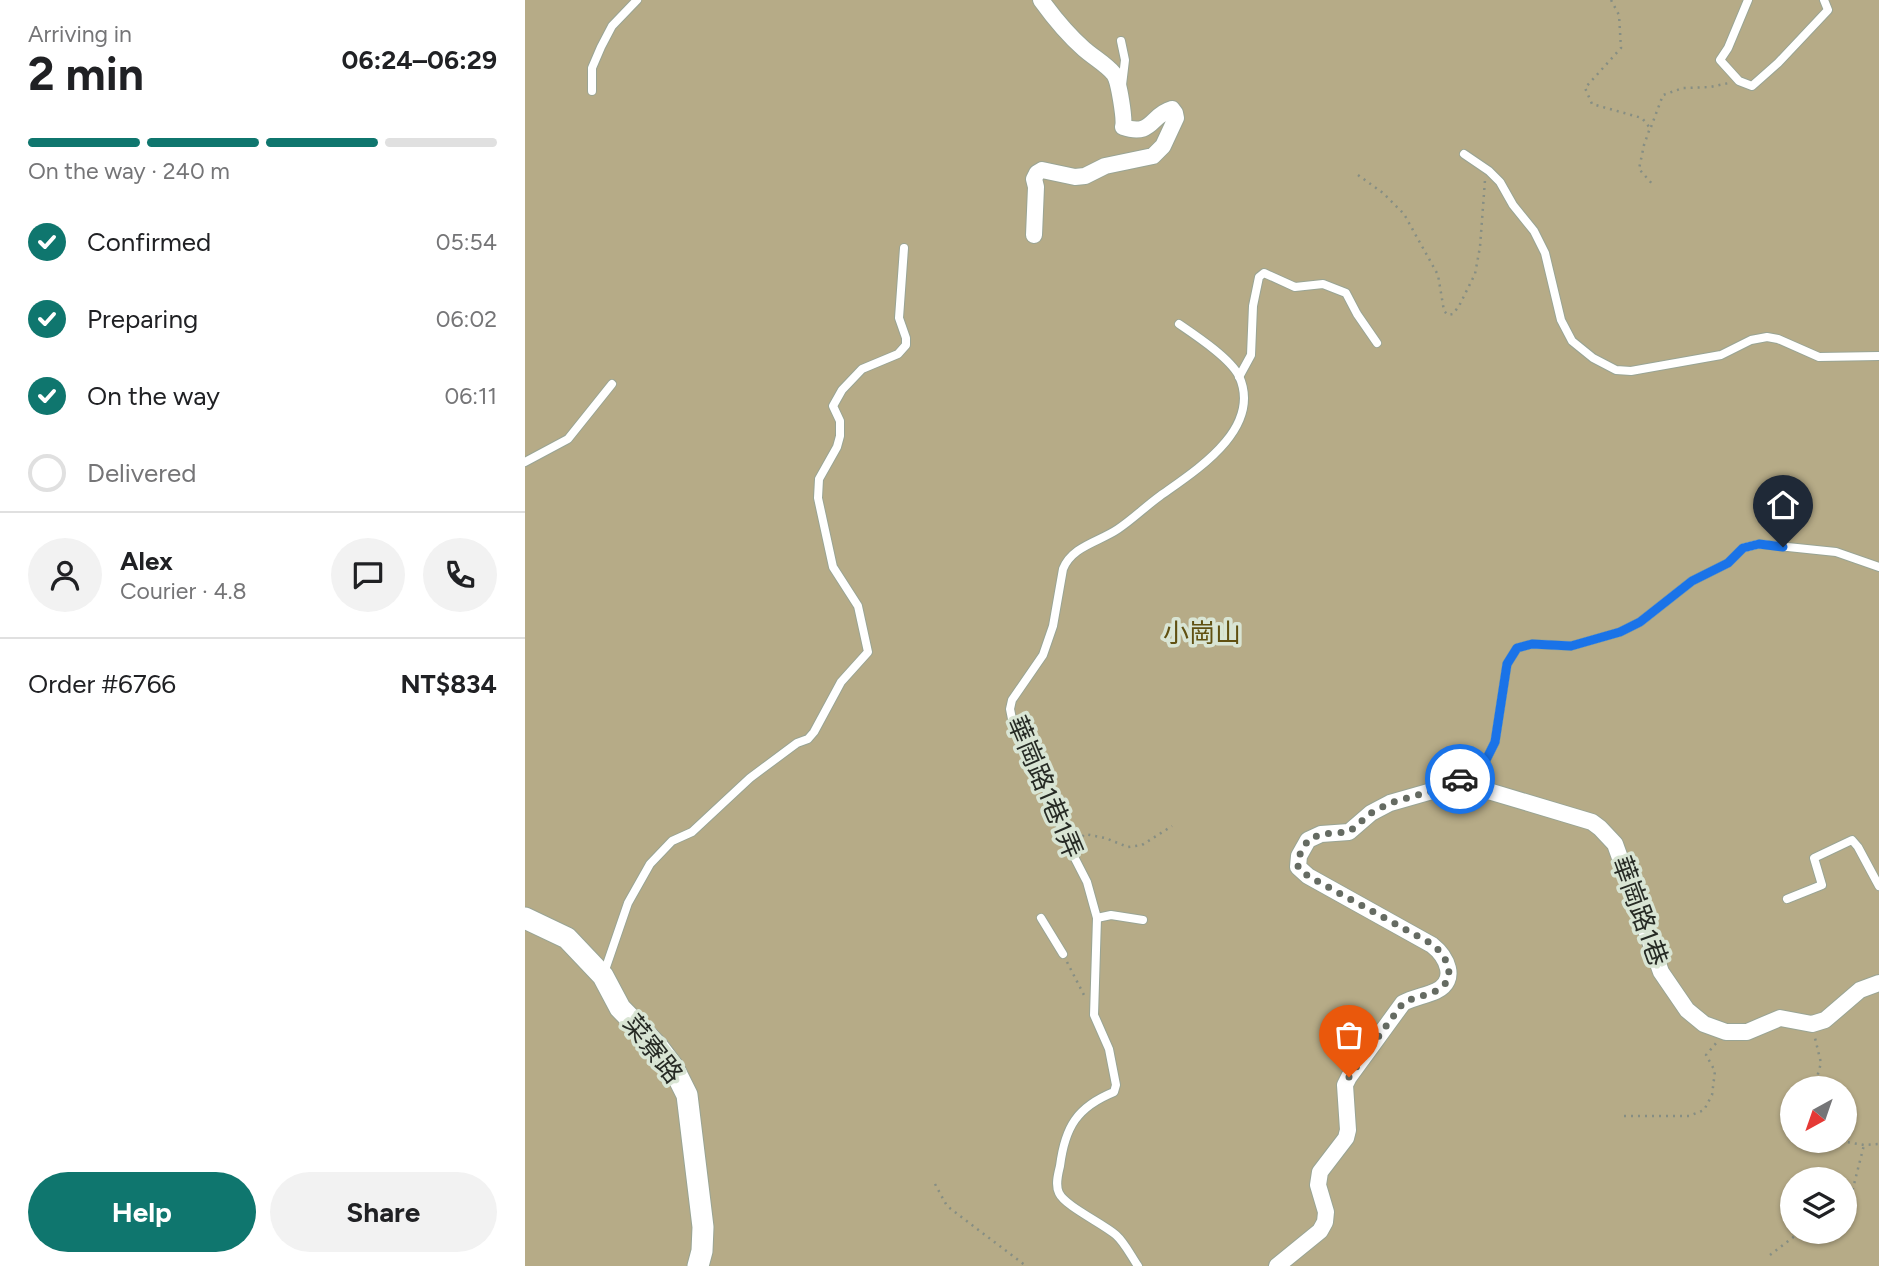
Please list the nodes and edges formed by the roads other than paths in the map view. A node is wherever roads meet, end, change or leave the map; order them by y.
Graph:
1 (637, 0) edge
2 (1041, 0) edge
3 (1748, 0) edge
4 (1824, 0) edge
5 (1121, 41) dead end
6 (592, 91) dead end
7 (1121, 95) junction
8 (1464, 154) dead end
9 (1034, 235) dead end
10 (904, 248) dead end
11 (1179, 324) dead end
12 (1377, 343) dead end
13 (1879, 356) edge
14 (1239, 377) junction
15 (612, 384) dead end
16 (525, 462) edge
17 (1879, 567) edge
18 (1446, 787) junction
19 (1879, 886) edge
20 (1787, 899) dead end
21 (525, 918) edge
22 (1041, 918) dead end
23 (1097, 918) junction
24 (1143, 920) dead end
25 (1063, 954) road end
26 (603, 976) junction
27 (1879, 983) edge
28 (698, 1266) edge
29 (1138, 1266) edge
30 (1276, 1266) edge

1 - 6 lane
2 - 7 street
3 - 4 lane
5 - 7 lane
7 - 9 street
8 - 13 lane
10 - 26 lane
11 - 14 lane
12 - 14 lane
14 - 23 lane, 華崗路1巷1弄
15 - 16 lane
17 - 18 lane
18 - 27 street, 華崗路1巷
18 - 30 street, 華崗路1巷
19 - 20 lane
21 - 26 street, 菜寮路
22 - 25 lane
23 - 24 lane
23 - 29 lane, 華崗路1巷1弄
26 - 28 street, 菜寮路

